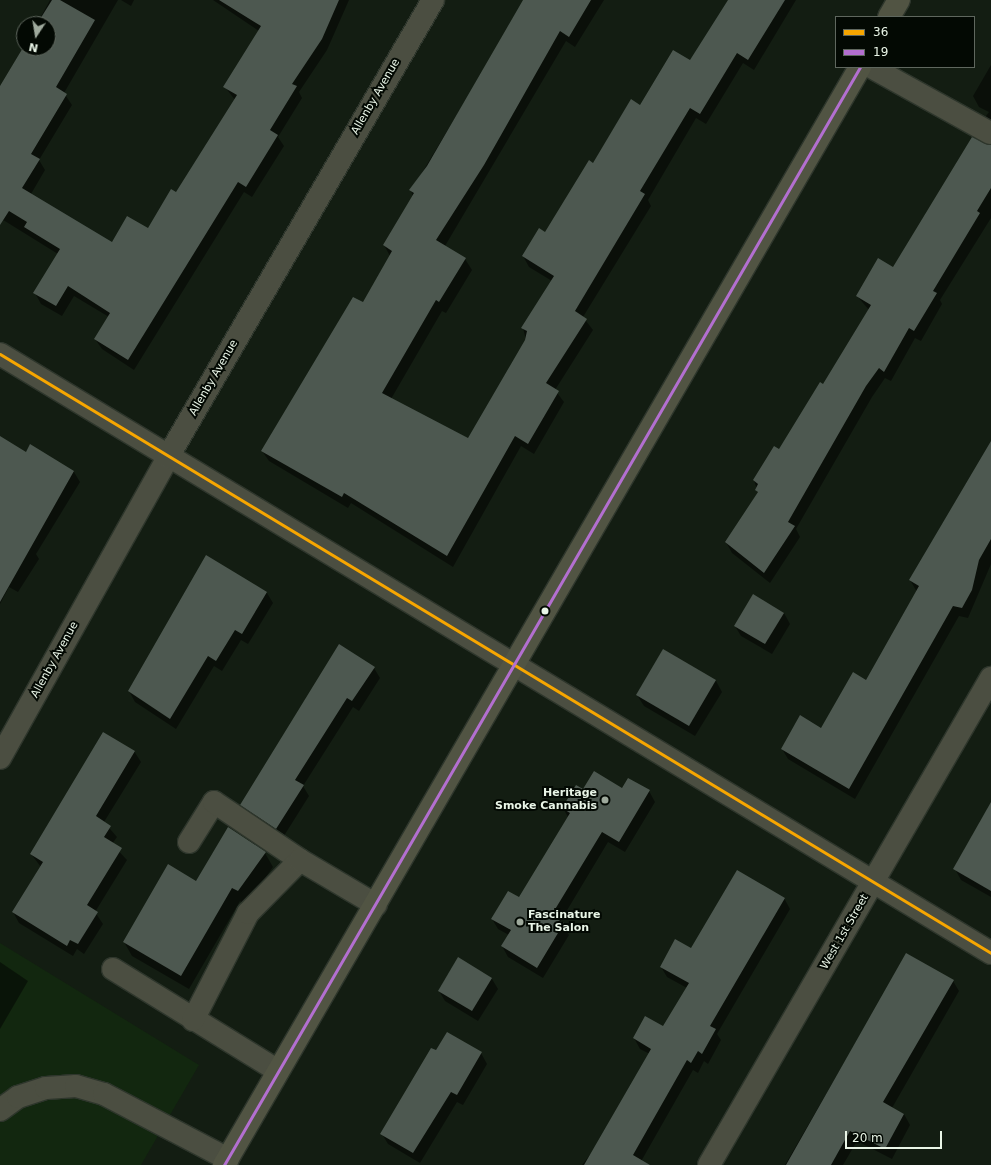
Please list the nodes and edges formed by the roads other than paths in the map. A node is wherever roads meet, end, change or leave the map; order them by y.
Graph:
1 (433, 0) edge
2 (899, 0) edge
3 (891, 16) edge
4 (859, 68) edge
5 (873, 68) edge
6 (990, 133) dead end
7 (0, 354) edge
8 (168, 457) junction
9 (513, 667) junction
10 (991, 678) edge
11 (0, 758) edge
12 (189, 842) dead end
13 (300, 860) junction
14 (874, 883) junction
15 (376, 904) junction
16 (991, 953) edge
17 (113, 968) dead end
18 (193, 1020) junction
19 (278, 1071) junction
20 (0, 1110) edge
21 (226, 1162) edge
22 (709, 1165) edge

1 - 8 street, Allenby Avenue
2 - 3 main road
4 - 9 main road
5 - 6 street
7 - 8 street
8 - 9 street
8 - 11 street, Allenby Avenue
9 - 14 street
9 - 15 main road
10 - 14 street, West 1st Street
12 - 13 street
13 - 15 street
13 - 18 street
14 - 16 street
14 - 22 street, West 1st Street
15 - 19 main road
17 - 18 street
18 - 19 street
19 - 21 main road
20 - 21 street

